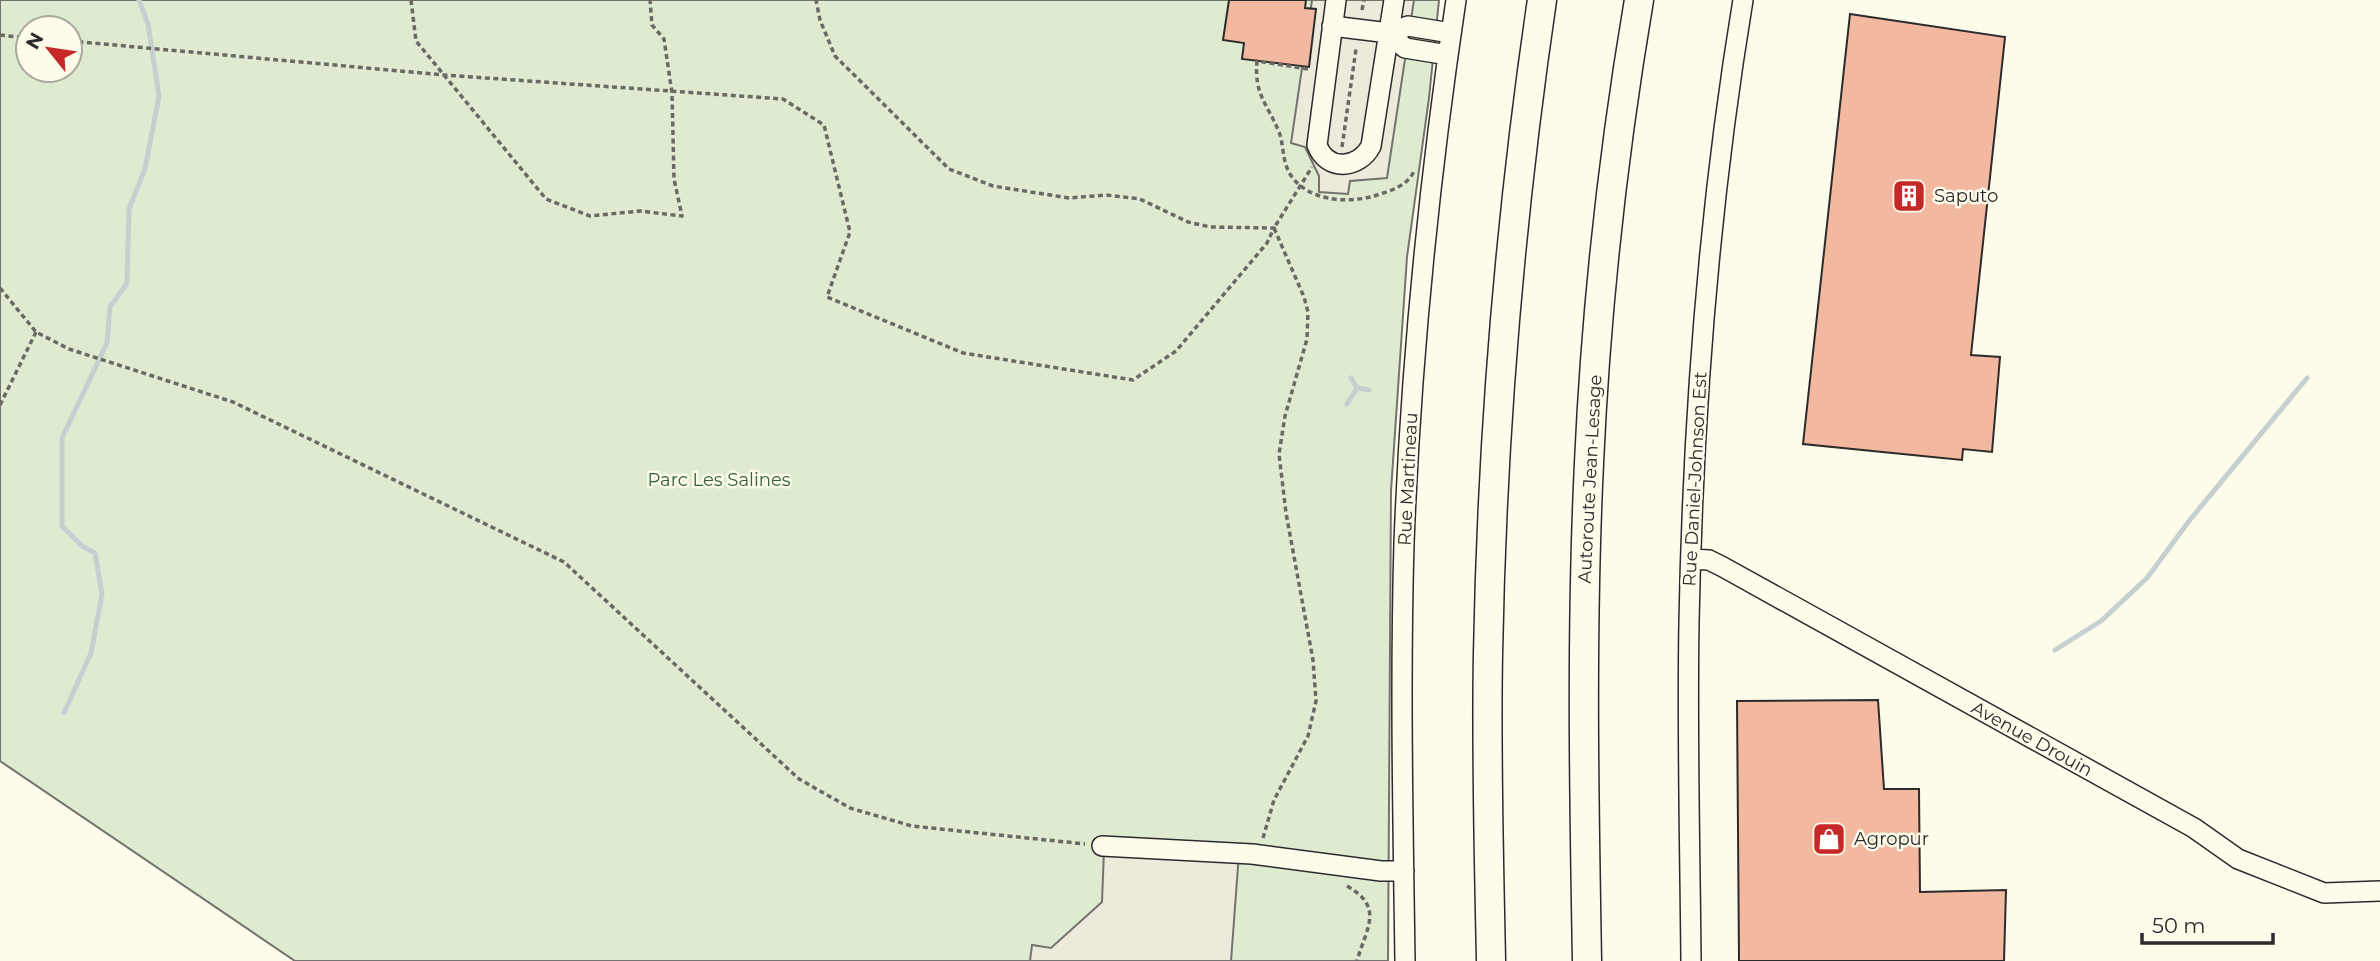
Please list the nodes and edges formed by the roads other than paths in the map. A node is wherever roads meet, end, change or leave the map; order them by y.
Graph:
1 (1336, 0) edge
2 (1394, 0) edge
3 (1456, 0) edge
4 (1542, 0) edge
5 (1639, 0) edge
6 (1743, 0) edge
7 (1332, 26) junction
8 (1389, 33) junction
9 (1451, 33) junction
10 (1448, 55) junction
11 (1691, 559) junction
12 (1102, 846) road end
13 (1404, 870) junction
14 (2380, 891) edge
15 (1405, 961) edge
16 (1491, 961) edge
17 (1587, 961) edge
18 (1691, 961) edge

1 - 7 street
2 - 8 street
3 - 9 street, Rue Martineau
4 - 16 highway
5 - 17 highway, Autoroute Jean-Lesage
6 - 11 street, Rue Daniel-Johnson Est
7 - 8 street
7 - 8 street
8 - 9 street
8 - 10 street
9 - 10 street, Rue Martineau
10 - 13 street, Rue Martineau
11 - 14 street, Avenue Drouin
11 - 18 street, Rue Daniel-Johnson Est
12 - 13 street
13 - 15 street, Rue Martineau

